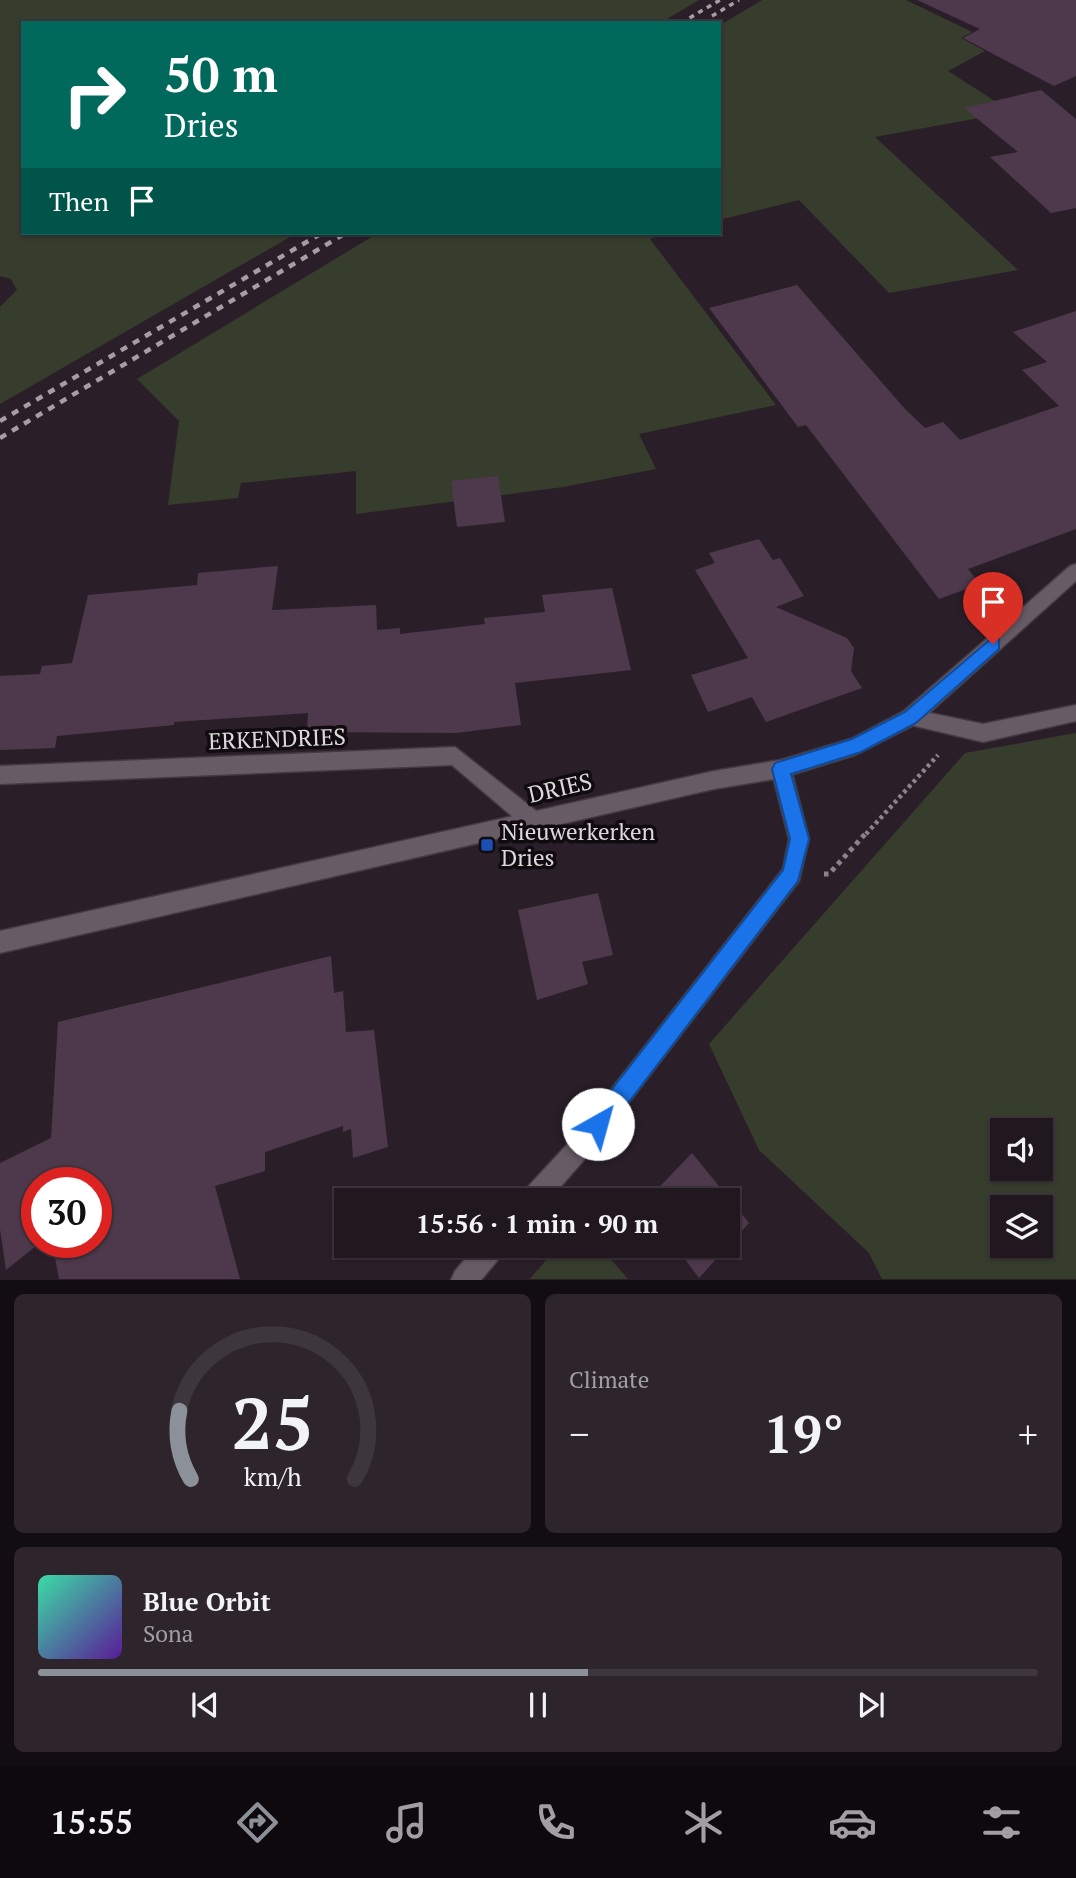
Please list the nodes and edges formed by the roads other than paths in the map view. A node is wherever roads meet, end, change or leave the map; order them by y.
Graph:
1 (1076, 571) edge
2 (1076, 713) edge
3 (911, 718) junction
4 (781, 769) junction
5 (0, 775) edge
6 (533, 821) junction
7 (0, 942) edge
8 (544, 1188) edge
9 (482, 1258) edge
10 (464, 1279) edge

1 - 3 street, DRIES
2 - 3 street
3 - 4 street, DRIES
4 - 6 street, DRIES
4 - 8 street
5 - 6 street, ERKENDRIES
6 - 7 street, DRIES
9 - 10 street

